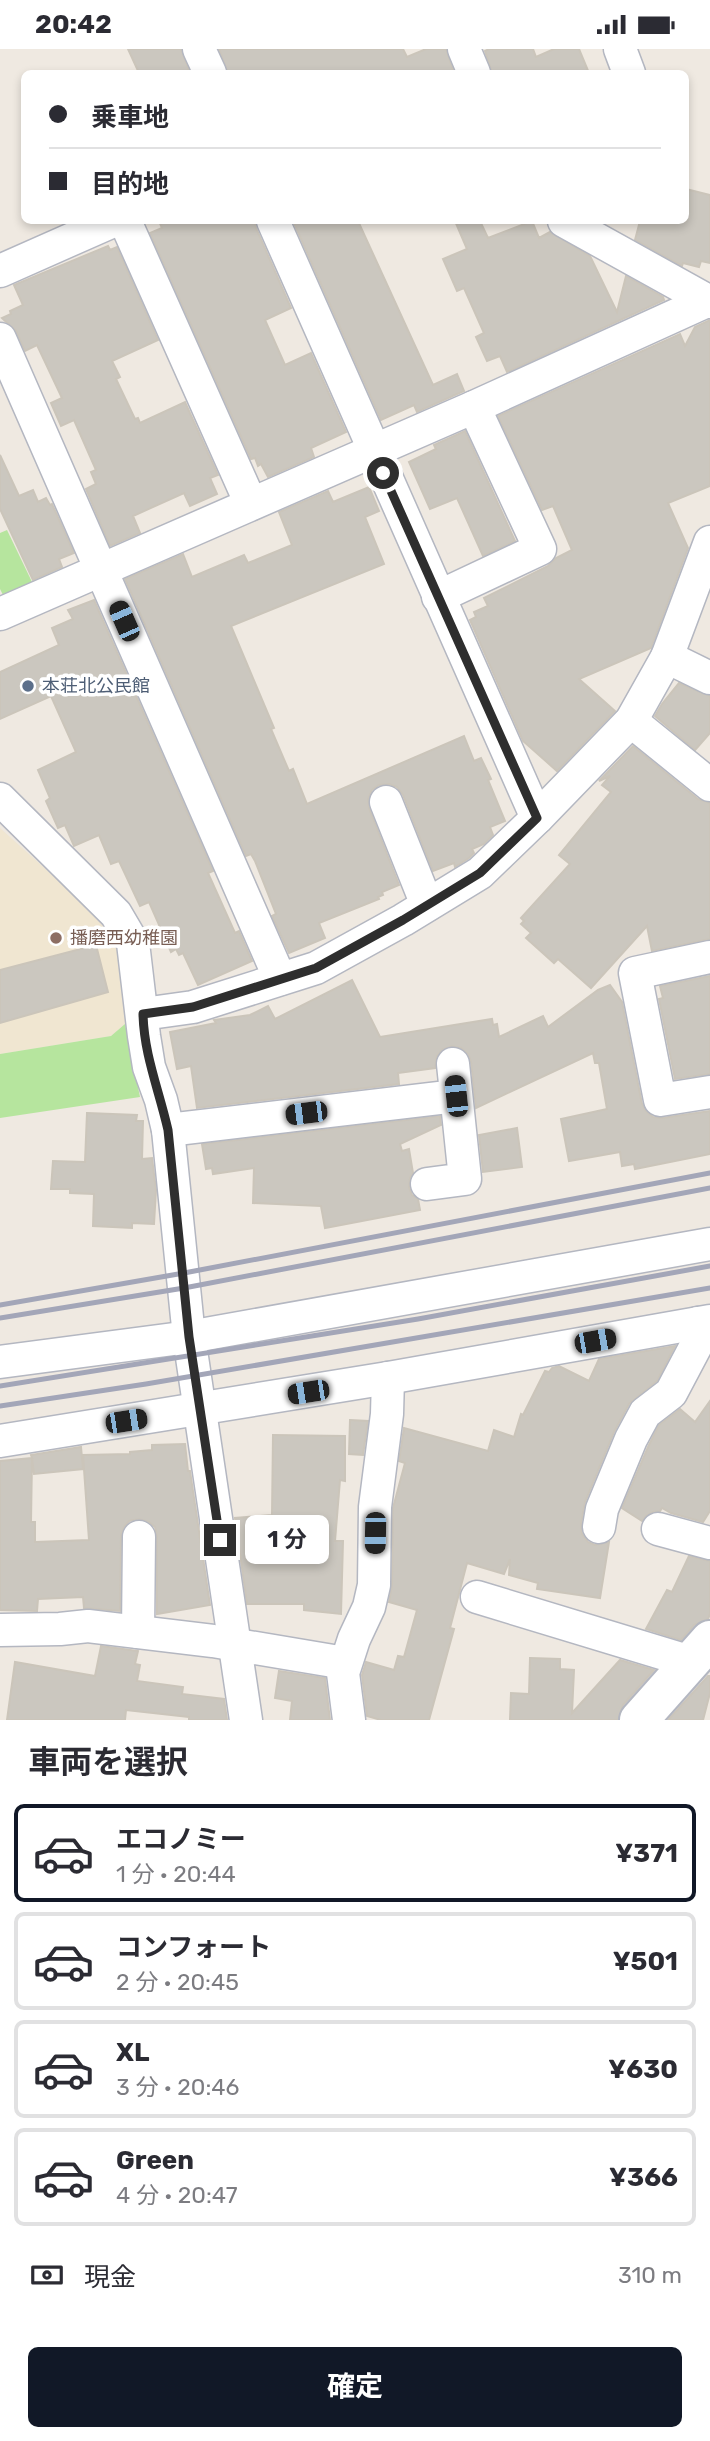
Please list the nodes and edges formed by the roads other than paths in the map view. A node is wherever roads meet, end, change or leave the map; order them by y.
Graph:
1 (200, 49) edge
2 (464, 49) edge
3 (620, 49) edge
4 (209, 70) edge
5 (473, 70) edge
6 (628, 70) edge
7 (106, 224) edge
8 (126, 224) edge
9 (274, 224) edge
10 (570, 224) edge
11 (0, 271) edge
12 (708, 302) edge
13 (0, 339) edge
14 (474, 407) junction
15 (373, 451) junction
16 (251, 504) junction
17 (710, 542) edge
18 (101, 570) junction
19 (438, 597) junction
20 (0, 614) edge
21 (667, 657) junction
22 (710, 678) edge
23 (631, 721) junction
24 (710, 785) edge
25 (0, 799) edge
26 (386, 802) dead end
27 (537, 818) junction
28 (428, 905) junction
29 (710, 957) edge
30 (280, 979) junction
31 (143, 1014) junction
32 (453, 1064) dead end
33 (710, 1092) edge
34 (456, 1096) junction
35 (168, 1130) junction
36 (427, 1184) dead end
37 (710, 1244) edge
38 (704, 1322) edge
39 (189, 1337) junction
40 (0, 1362) edge
41 (388, 1378) junction
42 (201, 1409) junction
43 (0, 1441) edge
44 (599, 1527) dead end
45 (658, 1529) dead end
46 (139, 1537) dead end
47 (710, 1543) edge
48 (477, 1597) dead end
49 (0, 1630) edge
50 (138, 1632) junction
51 (235, 1644) junction
52 (700, 1651) edge
53 (345, 1663) junction
54 (246, 1720) edge
55 (349, 1720) edge
56 (639, 1720) edge

1 - 4 street
2 - 5 street
3 - 6 street
7 - 11 street
8 - 16 street
9 - 15 street
10 - 12 street
12 - 14 street
13 - 18 street
14 - 15 street
14 - 19 street
15 - 16 street
15 - 19 street
16 - 18 street
17 - 21 street
18 - 20 street
18 - 30 street
19 - 27 street
21 - 22 street
21 - 23 street
23 - 24 street
23 - 27 street
25 - 31 street
26 - 28 street
27 - 28 street
28 - 30 street
29 - 33 street
30 - 31 street
31 - 35 street
32 - 34 street
34 - 35 street
34 - 36 street
35 - 39 street
37 - 39 street
38 - 41 street
38 - 44 street
39 - 40 street
39 - 42 street
41 - 42 street
41 - 53 street
42 - 43 street
42 - 51 street
45 - 47 street
46 - 50 street
48 - 52 street
49 - 50 street
50 - 51 street
51 - 53 street
51 - 54 street
52 - 56 main road
53 - 55 street

